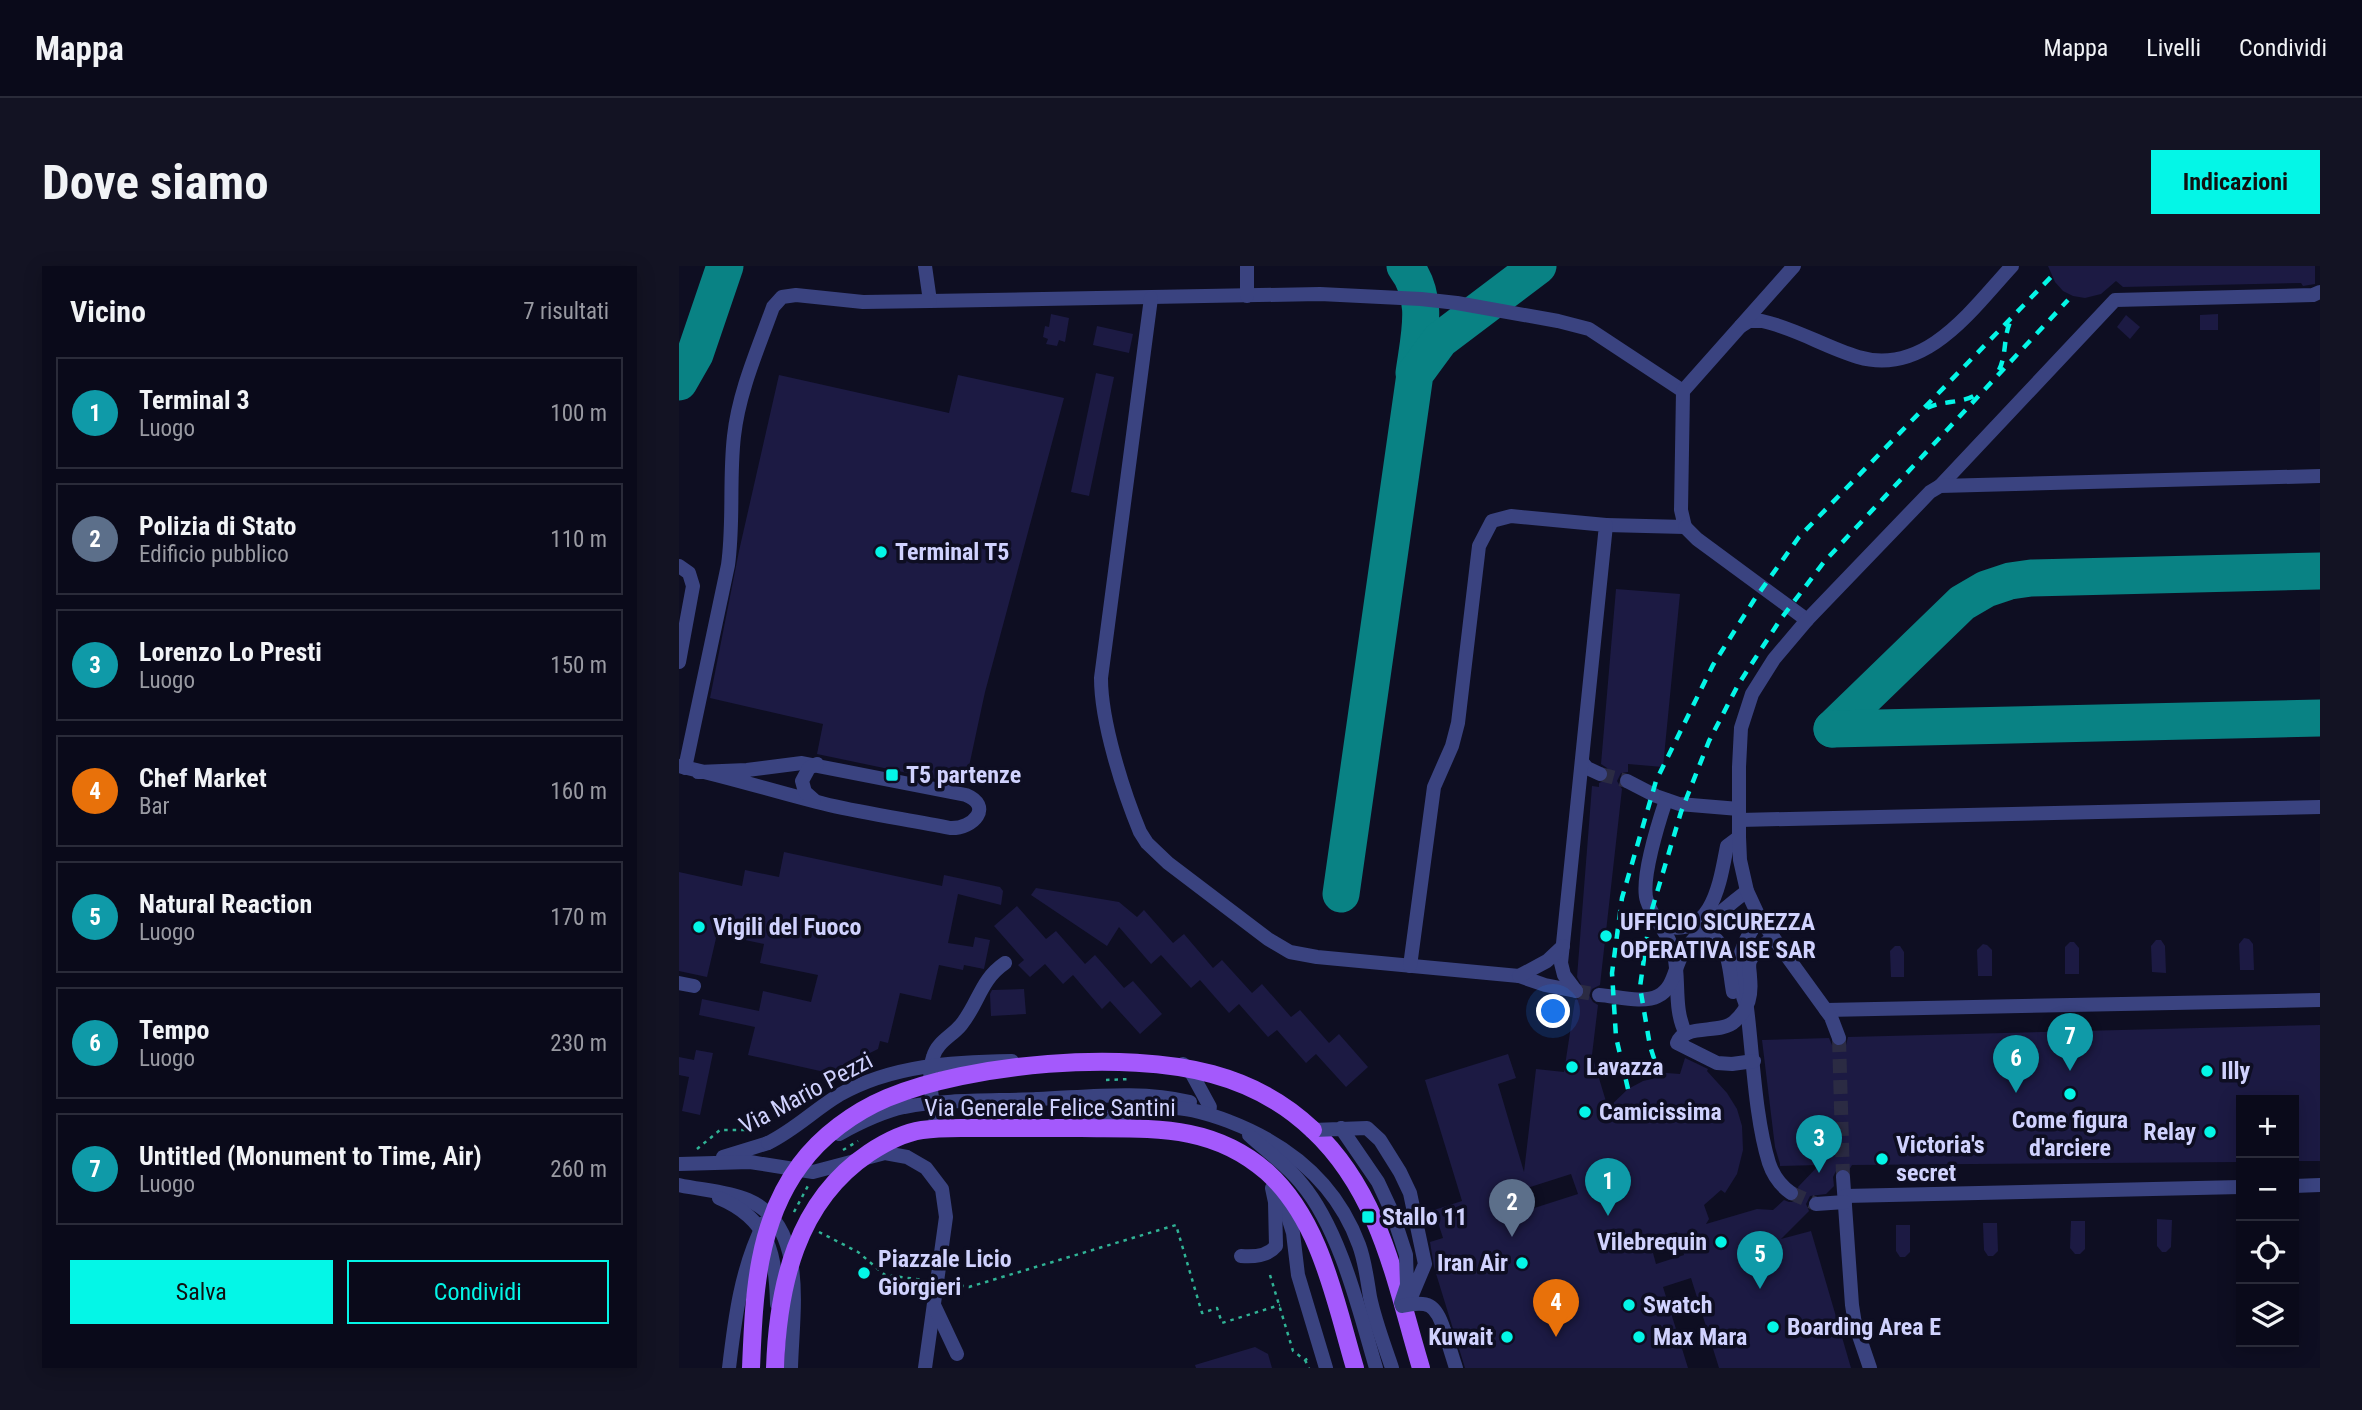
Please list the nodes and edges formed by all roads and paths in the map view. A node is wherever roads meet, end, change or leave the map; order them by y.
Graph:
1 (925, 266) edge
2 (1247, 266) edge
3 (1794, 266) edge
4 (2012, 266) edge
5 (2320, 292) edge
6 (1247, 296) junction
7 (1151, 298) junction
8 (930, 301) junction
9 (1737, 329) junction
10 (1683, 391) junction
11 (2320, 476) edge
12 (1940, 486) junction
13 (1606, 525) junction
14 (1685, 527) junction
15 (679, 566) edge
16 (1807, 620) junction
17 (679, 662) edge
18 (1581, 762) junction
19 (817, 765) junction
20 (687, 769) edge
21 (1600, 774) tunnel mouth
22 (1627, 781) tunnel mouth
23 (1666, 800) junction
24 (817, 802) junction
25 (2320, 807) edge
26 (1739, 815) junction
27 (1739, 837) junction
28 (1747, 891) junction
29 (1760, 919) junction
30 (1661, 925) junction
31 (1704, 931) junction
32 (1773, 937) junction
33 (1563, 946) junction
34 (1005, 963) dead end
35 (1411, 966) junction
36 (1677, 966) junction
37 (1519, 976) junction
38 (1599, 995) tunnel mouth
39 (2320, 1000) edge
40 (1747, 1008) junction
41 (1826, 1010) junction
42 (1686, 1034) junction
43 (1839, 1038) tunnel mouth
44 (1754, 1061) junction
45 (1122, 1062) junction
46 (931, 1075) junction
47 (1210, 1107) junction
48 (1238, 1125) junction
49 (1016, 1127) junction
50 (937, 1128) junction
51 (1341, 1128) junction
52 (1313, 1130) junction
53 (863, 1157) junction
54 (679, 1164) edge
55 (797, 1175) junction
56 (1843, 1177) tunnel mouth
57 (1272, 1178) junction
58 (810, 1184) dead end
59 (679, 1185) edge
60 (2320, 1185) edge
61 (2299, 1186) edge
62 (2236, 1187) edge
63 (695, 1188) junction
64 (1791, 1194) tunnel mouth
65 (1845, 1199) junction
66 (1275, 1202) junction
67 (1816, 1204) tunnel mouth
68 (805, 1226) junction
69 (1241, 1256) dead end
70 (792, 1262) junction
71 (1291, 1271) dead end
72 (1271, 1275) dead end
73 (937, 1282) junction
74 (934, 1305) junction
75 (1401, 1305) junction
76 (1280, 1306) junction
77 (777, 1322) junction
78 (932, 1322) junction
79 (1313, 1357) dead end
80 (1305, 1360) junction
81 (729, 1368) edge
82 (751, 1368) edge
83 (775, 1368) edge
84 (791, 1368) edge
85 (925, 1368) edge
86 (1309, 1368) edge
87 (1327, 1368) edge
88 (1355, 1368) edge
89 (1376, 1368) edge
90 (1392, 1368) edge
91 (1421, 1368) edge
92 (1456, 1368) edge
93 (1870, 1368) edge

1 - 8 street
2 - 6 street
3 - 9 street
4 - 9 street
5 - 12 street
6 - 7 street
6 - 10 street
7 - 8 street
7 - 35 street
8 - 20 street
9 - 10 street
10 - 14 street
11 - 12 street
12 - 16 street
13 - 14 street
13 - 18 street
13 - 35 street
14 - 16 street
15 - 17 street
16 - 26 street
18 - 21 street
18 - 33 street
19 - 20 street
19 - 24 street
19 - 24 street
20 - 24 street
22 - 23 street
23 - 26 street
23 - 30 street
25 - 26 street
26 - 27 street
27 - 28 street
27 - 30 street
28 - 29 street
28 - 31 street
29 - 32 street
29 - 40 street
30 - 36 street
31 - 36 street
31 - 40 street
32 - 40 street
32 - 41 street
33 - 37 street
33 - 37 street
34 - 46 street
35 - 37 street
36 - 38 street
36 - 42 street
39 - 41 street
40 - 42 street
40 - 44 street
41 - 43 street
42 - 44 street
44 - 64 street
45 - 52 main road, bridge
45 - 54 street, Via Mario Pezzi, bridge
45 - 55 main road, bridge
46 - 47 street
46 - 50 street
47 - 48 street
47 - 55 street, bridge
48 - 49 street
48 - 89 street
48 - 90 street
49 - 50 main road, Via Generale Felice Santini
49 - 57 main road, Via Generale Felice Santini
50 - 53 main road, Via Generale Felice Santini
51 - 52 street, bridge
51 - 75 street, bridge
51 - 75 street, bridge
52 - 75 main road
53 - 54 street
53 - 68 main road, Via Generale Felice Santini
53 - 73 street
55 - 58 path
55 - 81 street, bridge
55 - 82 main road, bridge
56 - 65 street
57 - 66 street
57 - 87 street
57 - 88 main road, Via Generale Felice Santini
59 - 63 street
60 - 61 street
62 - 65 street
63 - 70 street
63 - 77 street
65 - 67 street
65 - 93 street
66 - 69 street
66 - 71 street
68 - 70 main road, Via Generale Felice Santini
68 - 73 path
70 - 77 main road, Via Generale Felice Santini
70 - 84 street
72 - 76 path
73 - 74 street
73 - 76 path
74 - 78 street
74 - 78 street
75 - 91 main road
75 - 92 street, bridge
76 - 80 path
77 - 83 main road, Via Generale Felice Santini
78 - 85 street
79 - 80 path
80 - 86 path

